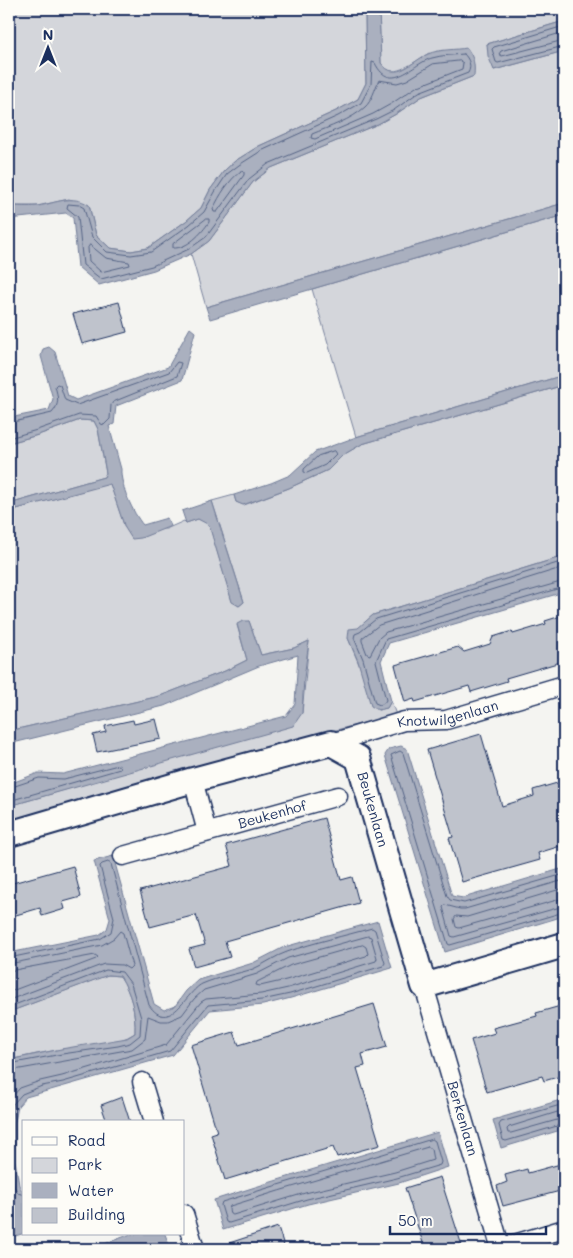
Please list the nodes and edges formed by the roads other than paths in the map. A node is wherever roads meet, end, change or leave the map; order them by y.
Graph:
1 (564, 684) edge
2 (331, 743) junction
3 (193, 780) junction
4 (338, 796) dead end
5 (208, 832) junction
6 (9, 834) edge
7 (123, 856) dead end
8 (564, 945) edge
9 (424, 986) junction
10 (142, 1082) dead end
11 (153, 1120) edge
12 (185, 1217) edge
13 (564, 1229) edge
14 (195, 1249) edge
15 (501, 1249) edge

1 - 2 street, Knotwilgenlaan
2 - 3 street
2 - 9 street, Beukenlaan
3 - 5 street
3 - 6 street
4 - 5 street, Beukenhof
5 - 7 street, Beukenhof
8 - 9 street
9 - 15 street, Berkenlaan
10 - 11 street
12 - 14 street
13 - 15 street

